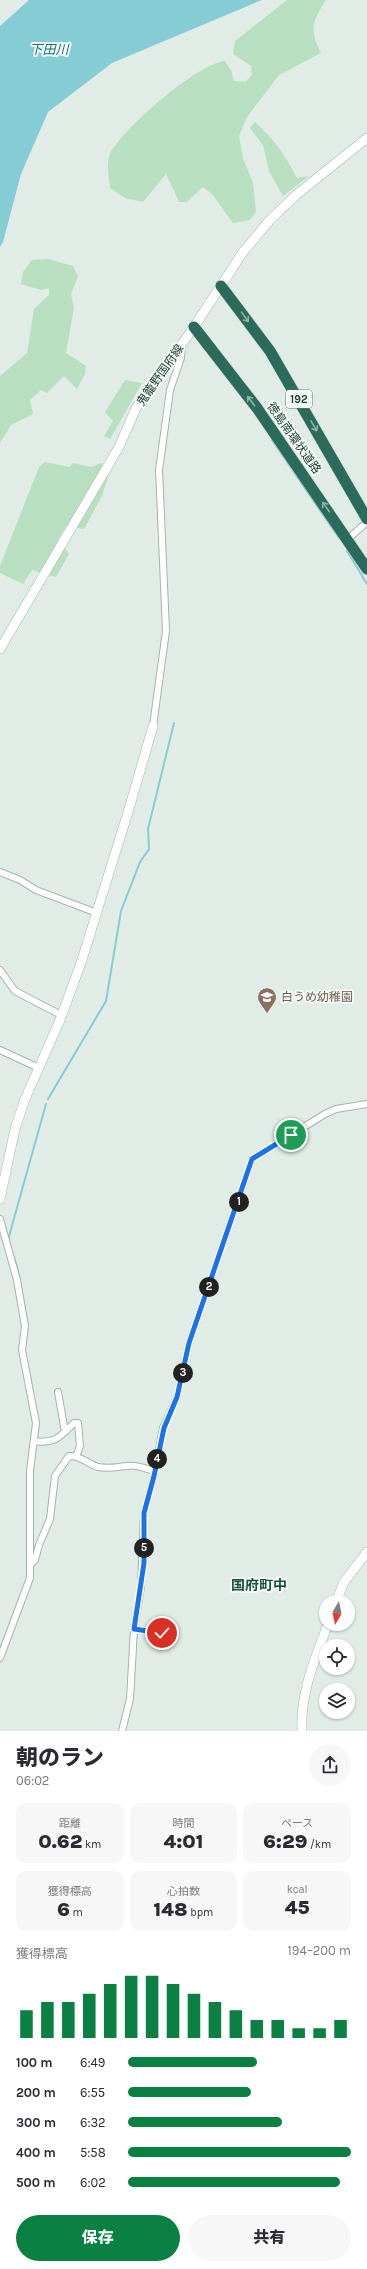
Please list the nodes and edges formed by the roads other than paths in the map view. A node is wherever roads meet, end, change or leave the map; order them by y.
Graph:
1 (367, 138) edge
2 (221, 286) junction
3 (194, 327) junction
4 (182, 344) junction
5 (367, 520) edge
6 (348, 539) junction
7 (367, 569) edge
8 (0, 649) edge
9 (153, 726) joint
10 (0, 872) edge
11 (97, 913) junction
12 (0, 970) edge
13 (62, 1015) junction
14 (0, 1050) edge
15 (38, 1068) junction
16 (367, 1104) edge
17 (2, 1184) edge
18 (0, 1199) edge
19 (0, 1219) edge
20 (58, 1392) dead end
21 (65, 1432) junction
22 (34, 1441) junction
23 (76, 1457) junction
24 (155, 1471) junction
25 (367, 1552) edge
26 (30, 1565) junction
27 (339, 1595) edge
28 (134, 1629) junction
29 (326, 1631) edge
30 (162, 1633) dead end
31 (0, 1658) edge
32 (122, 1731) edge
33 (302, 1731) edge

1 - 2 street, 鬼籠野国府線
2 - 3 street, 鬼籠野国府線
2 -> 5 highway, 徳島南環状道路 / 192
3 - 4 street, 鬼籠野国府線
6 -> 3 highway, 徳島南環状道路
4 - 8 street, 鬼籠野国府線
4 - 9 street
5 - 6 street
6 - 7 highway, 徳島南環状道路
9 - 11 street
10 - 11 street
11 - 13 street
12 - 13 street
13 - 15 street
14 - 15 street
15 - 17 street
16 - 24 street
17 - 18 street
19 - 22 street
20 - 21 street
21 - 22 street
21 - 23 street
22 - 26 street
23 - 24 street
23 - 26 street
24 - 28 street
25 - 27 street
26 - 31 street
28 - 30 street
28 - 32 street
29 - 33 street

